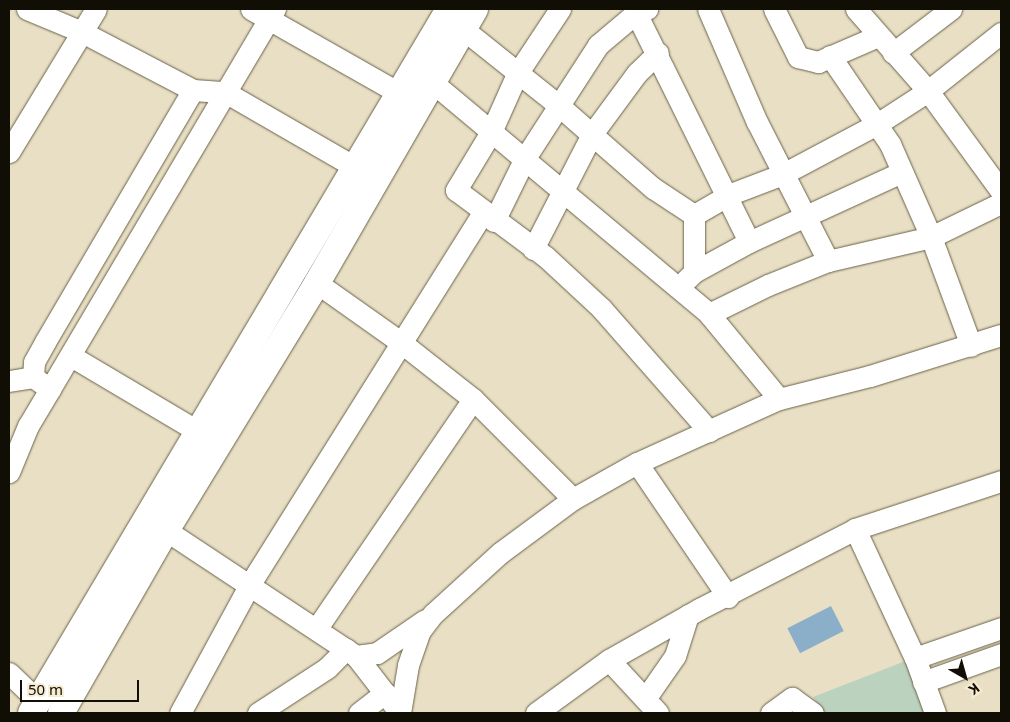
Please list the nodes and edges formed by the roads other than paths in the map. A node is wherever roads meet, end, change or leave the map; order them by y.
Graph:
1 (27, 9) edge
2 (96, 9) edge
3 (560, 9) edge
4 (708, 9) edge
5 (774, 9) edge
6 (856, 9) edge
7 (952, 9) edge
8 (642, 11) edge
9 (265, 12) edge
10 (462, 15) edge
11 (82, 32) junction
12 (1000, 35) edge
13 (878, 36) junction
14 (658, 53) junction
15 (894, 53) junction
16 (830, 56) junction
17 (517, 74) junction
18 (432, 82) junction
19 (193, 90) junction
20 (928, 91) junction
21 (226, 92) junction
22 (396, 92) junction
23 (557, 104) junction
24 (877, 124) junction
25 (491, 132) junction
26 (592, 134) junction
27 (9, 152) edge
28 (525, 158) junction
29 (993, 164) edge
30 (353, 166) junction
31 (902, 172) junction
32 (783, 174) junction
33 (564, 190) junction
34 (1001, 192) edge
35 (728, 196) junction
36 (1001, 203) edge
37 (694, 215) junction
38 (806, 215) junction
39 (488, 217) junction
40 (931, 237) junction
41 (749, 242) junction
42 (533, 249) junction
43 (828, 261) junction
44 (694, 272) junction
45 (317, 283) junction
46 (678, 290) junction
47 (709, 314) junction
48 (1001, 335) edge
49 (403, 344) junction
50 (971, 346) junction
51 (72, 356) junction
52 (9, 381) edge
53 (41, 383) junction
54 (473, 399) junction
55 (779, 399) junction
56 (28, 426) junction
57 (709, 431) junction
58 (199, 432) junction
59 (9, 434) edge
60 (637, 464) junction
61 (9, 472) edge
62 (1001, 481) edge
63 (573, 498) junction
64 (855, 530) junction
65 (167, 531) junction
66 (250, 584) junction
67 (728, 597) junction
68 (433, 614) junction
69 (688, 615) junction
70 (317, 628) junction
71 (1001, 628) edge
72 (351, 653) junction
73 (1001, 654) edge
74 (915, 658) junction
75 (609, 660) junction
76 (9, 673) edge
77 (923, 682) junction
78 (385, 693) junction
79 (34, 707) edge
80 (649, 708) edge
81 (61, 713) edge
82 (180, 713) edge
83 (258, 713) edge
84 (359, 713) edge
85 (400, 713) edge
86 (536, 713) edge
87 (771, 713) edge
88 (813, 713) edge
89 (935, 713) edge

1 - 11 street
2 - 11 street
3 - 17 street
4 - 32 street
5 - 16 street
6 - 13 street
7 - 15 street
8 - 14 street
8 - 23 street
9 - 21 street
9 - 22 street
10 - 17 street
10 - 18 main road
10 - 22 main road
11 - 19 street
11 - 27 street
12 - 20 street
13 - 15 street
13 - 16 street
14 - 26 street
14 - 35 street
15 - 20 street
16 - 24 street
17 - 23 street
17 - 25 street
18 - 25 street
18 - 45 main road
19 - 21 street
19 - 53 street
20 - 24 street
20 - 29 street
21 - 30 street
21 - 51 street
22 - 30 main road
23 - 26 street
23 - 28 street
24 - 31 street
24 - 32 street
25 - 28 street
25 - 39 street
26 - 33 street
26 - 37 street
28 - 33 street
28 - 39 street
29 - 34 street
30 - 58 main road
31 - 38 street
31 - 40 street
32 - 35 street
32 - 38 street
33 - 42 street
33 - 46 street
35 - 37 street
35 - 41 street
36 - 40 street
37 - 44 street
38 - 41 street
38 - 43 street
39 - 42 street
39 - 49 street
40 - 43 street
40 - 50 street
41 - 44 street
42 - 57 street
43 - 47 street
44 - 46 street
45 - 49 street
45 - 65 main road
46 - 47 street
47 - 55 street
48 - 50 street
49 - 54 street
49 - 66 street
50 - 55 street
51 - 53 street
51 - 58 street
52 - 53 street
53 - 56 street
54 - 63 street
54 - 70 street
55 - 57 street
56 - 59 street
56 - 61 street
57 - 60 street
58 - 79 main road
60 - 63 street
60 - 67 street
62 - 64 street
63 - 68 street
64 - 67 street
64 - 74 street
65 - 66 street
65 - 81 main road
66 - 70 street
66 - 82 street
67 - 69 street
68 - 72 street
68 - 85 street
69 - 75 street
69 - 80 street
70 - 72 street
71 - 74 street
72 - 78 street
72 - 83 street
73 - 77 street
74 - 77 street
75 - 80 street
75 - 86 street
76 - 79 street
77 - 89 street
78 - 84 street
78 - 85 street
87 - 88 street

